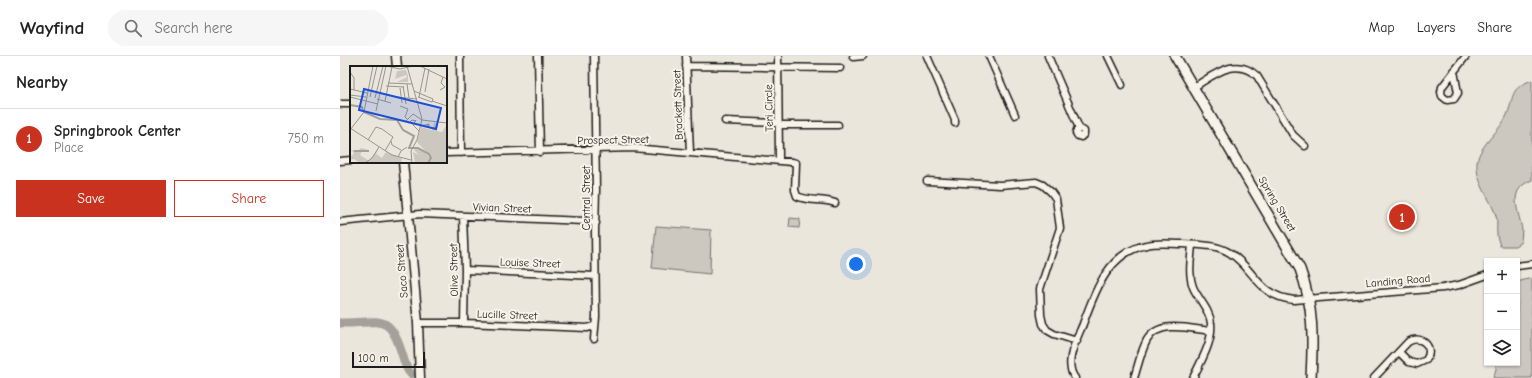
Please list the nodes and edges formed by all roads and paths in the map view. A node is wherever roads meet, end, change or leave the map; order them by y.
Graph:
1 (396, 56) edge
2 (460, 56) edge
3 (538, 56) edge
4 (594, 56) edge
5 (686, 56) edge
6 (778, 56) edge
7 (863, 56) edge
8 (927, 56) edge
9 (990, 56) edge
10 (1048, 56) edge
11 (1108, 56) edge
12 (1175, 56) edge
13 (1466, 56) edge
14 (853, 57) dead end
15 (397, 66) edge
16 (686, 66) junction
17 (778, 68) junction
18 (840, 68) dead end
19 (1454, 71) dead end
20 (1122, 85) dead end
21 (1194, 87) junction
22 (1015, 115) dead end
23 (725, 121) dead end
24 (955, 123) dead end
25 (779, 124) junction
26 (838, 125) dead end
27 (1079, 128) dead end
28 (1305, 146) dead end
29 (595, 150) junction
30 (540, 152) junction
31 (447, 153) edge
32 (461, 153) junction
33 (690, 153) junction
34 (350, 160) edge
35 (779, 160) junction
36 (340, 161) edge
37 (403, 163) edge
38 (927, 181) dead end
39 (835, 203) dead end
40 (408, 215) junction
41 (463, 216) junction
42 (340, 222) edge
43 (596, 223) junction
44 (1192, 245) junction
45 (1532, 264) edge
46 (1520, 266) edge
47 (465, 270) junction
48 (596, 276) junction
49 (1484, 276) edge
50 (1310, 299) junction
51 (418, 323) junction
52 (464, 323) junction
53 (594, 326) junction
54 (1211, 331) junction
55 (594, 339) dead end
56 (1077, 341) junction
57 (1399, 352) junction
58 (420, 378) edge
59 (1075, 378) edge
60 (1134, 378) edge
61 (1193, 378) edge
62 (1311, 378) edge
63 (1374, 378) edge

1 - 15 main road
2 - 32 street
3 - 30 street
4 - 29 street, Central Street
5 - 16 street, Brackett Street
6 - 17 street, Teri Circle
7 - 14 street
8 - 24 street
9 - 22 street
10 - 27 street
11 - 20 street
12 - 21 main road, Spring Street
13 - 19 street
16 - 17 street
16 - 33 street, Brackett Street
17 - 18 street
17 - 25 street, Teri Circle
21 - 28 street
21 - 50 main road, Spring Street
23 - 25 street
25 - 26 street
25 - 35 street, Teri Circle
29 - 30 street, Prospect Street
29 - 33 street, Prospect Street
29 - 43 street, Central Street
30 - 32 street, Prospect Street
31 - 32 street, Prospect Street
33 - 35 street, Prospect Street
34 - 36 street
35 - 39 street, Prospect Street
37 - 40 main road, Saco Street
38 - 56 street
40 - 41 street, Vivian Street
40 - 42 street, Vivian Street
40 - 51 main road, Saco Street
41 - 43 street, Vivian Street
41 - 47 street, Olive Street
43 - 48 street, Central Street
44 - 50 street, Landing Road
44 - 54 street
44 - 56 street, Landing Road
45 - 46 street
47 - 48 street, Louise Street
47 - 52 street, Olive Street
48 - 53 street, Central Street
49 - 50 street, Landing Road
50 - 62 main road, Spring Street
51 - 52 street, Lucille Street
51 - 58 main road, Saco Street
52 - 53 street, Lucille Street
53 - 55 street, Central Street
54 - 60 street
54 - 61 street
56 - 59 street, Landing Road
57 - 57 street
57 - 63 street

